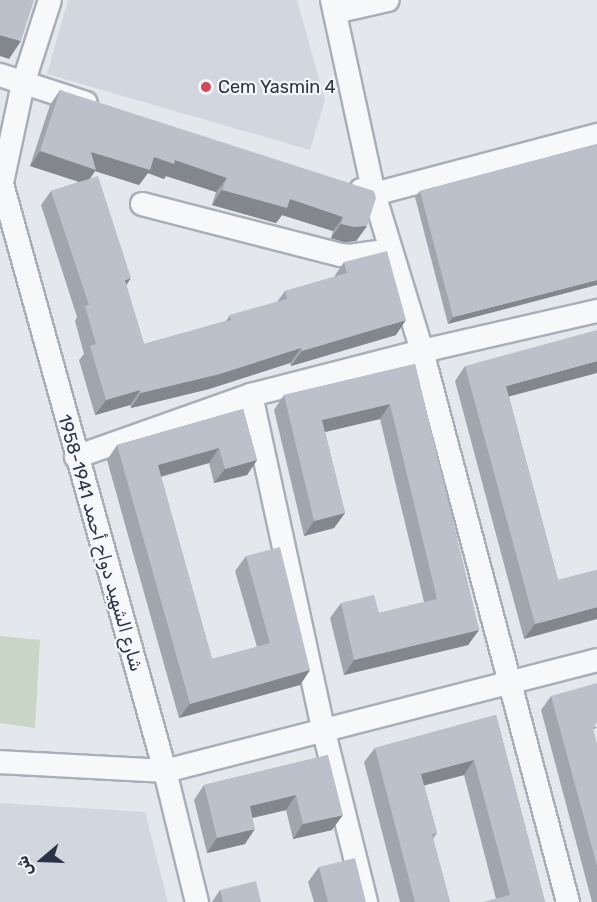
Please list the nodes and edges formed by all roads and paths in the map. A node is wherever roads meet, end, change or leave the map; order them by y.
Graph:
1 (50, 0) edge
2 (388, 0) edge
3 (333, 6) edge
4 (0, 75) edge
5 (23, 84) junction
6 (102, 109) edge
7 (597, 135) edge
8 (340, 183) edge
9 (1, 188) edge
10 (374, 194) junction
11 (142, 204) dead end
12 (391, 250) junction
13 (597, 311) edge
14 (422, 351) junction
15 (251, 395) junction
16 (76, 457) junction
17 (597, 660) edge
18 (511, 683) junction
19 (324, 732) junction
20 (0, 762) edge
21 (165, 771) junction
22 (197, 902) edge
23 (366, 902) edge
24 (568, 902) edge

1 - 5 street
2 - 3 street
3 - 10 street
4 - 5 street
5 - 6 street
5 - 9 street
7 - 10 street
8 - 10 street
9 - 16 street, شارع الشهيد دواح أحمد 1941-1958
10 - 12 street
11 - 12 street
12 - 14 street
13 - 14 street
14 - 15 street
14 - 18 street
15 - 16 street
15 - 19 street
16 - 21 street, شارع الشهيد دواح أحمد 1941-1958
17 - 18 street
18 - 19 street
18 - 24 street
19 - 21 street
19 - 23 street
20 - 21 street
21 - 22 street, شارع الشهيد دواح أحمد 1941-1958

